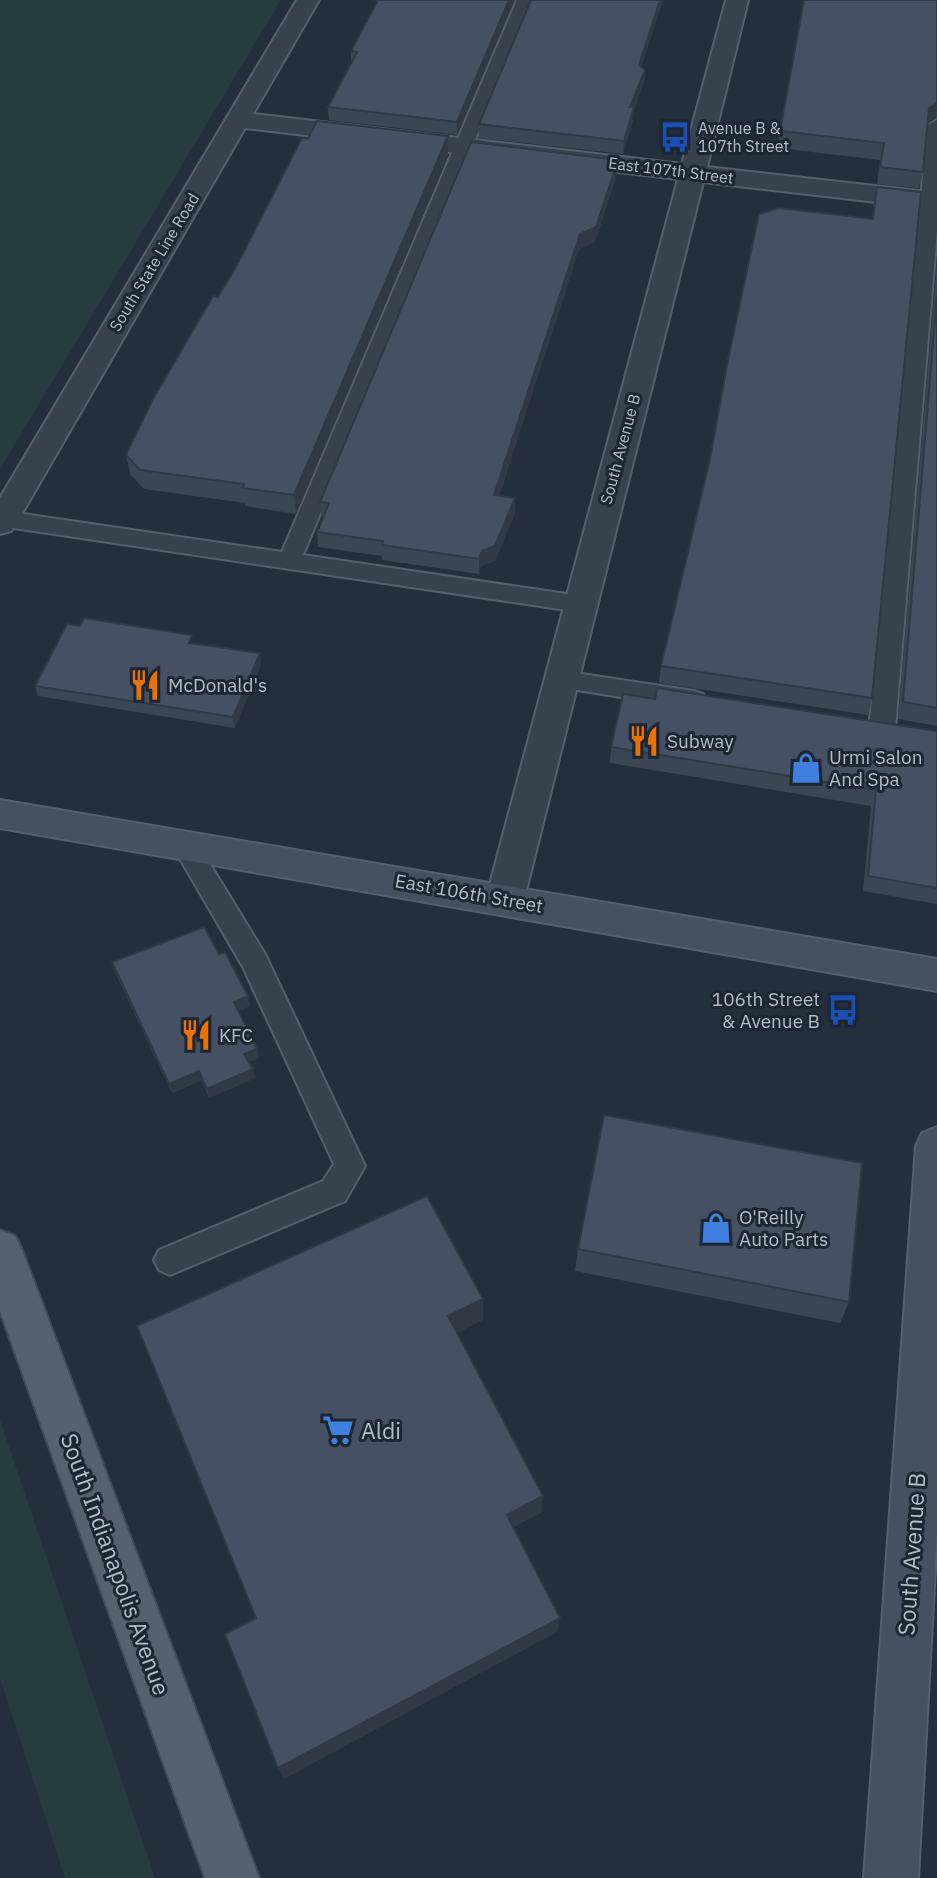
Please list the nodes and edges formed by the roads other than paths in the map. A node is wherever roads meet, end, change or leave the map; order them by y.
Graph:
1 (308, 0) edge
2 (525, 0) edge
3 (737, 0) edge
4 (238, 120) junction
5 (937, 125) edge
6 (463, 146) junction
7 (692, 172) junction
8 (933, 200) edge
9 (1, 521) edge
10 (289, 562) junction
11 (580, 604) junction
12 (562, 680) junction
13 (722, 704) edge
14 (855, 725) edge
15 (882, 729) junction
16 (909, 733) edge
17 (0, 814) edge
18 (185, 845) junction
19 (505, 900) junction
20 (937, 975) edge
21 (937, 1146) edge
22 (0, 1250) edge
23 (170, 1260) dead end
24 (232, 1878) edge
25 (891, 1878) edge

1 - 4 street, South State Line Road
2 - 6 lane
3 - 7 street, South Avenue B
4 - 6 street, East 107th Street
4 - 9 street, South State Line Road
5 - 8 lane
6 - 7 street, East 107th Street
6 - 10 lane
7 - 8 street, East 107th Street
7 - 11 street, South Avenue B
8 - 15 lane
9 - 10 lane
10 - 11 lane
11 - 12 street, South Avenue B
12 - 13 lane
12 - 19 street, South Avenue B
14 - 15 lane
15 - 16 lane
17 - 18 main road, East 106th Street
18 - 19 main road, East 106th Street
18 - 23 lane
19 - 20 main road, East 106th Street
21 - 25 main road, South Avenue B
22 - 24 main road, South Indianapolis Avenue

